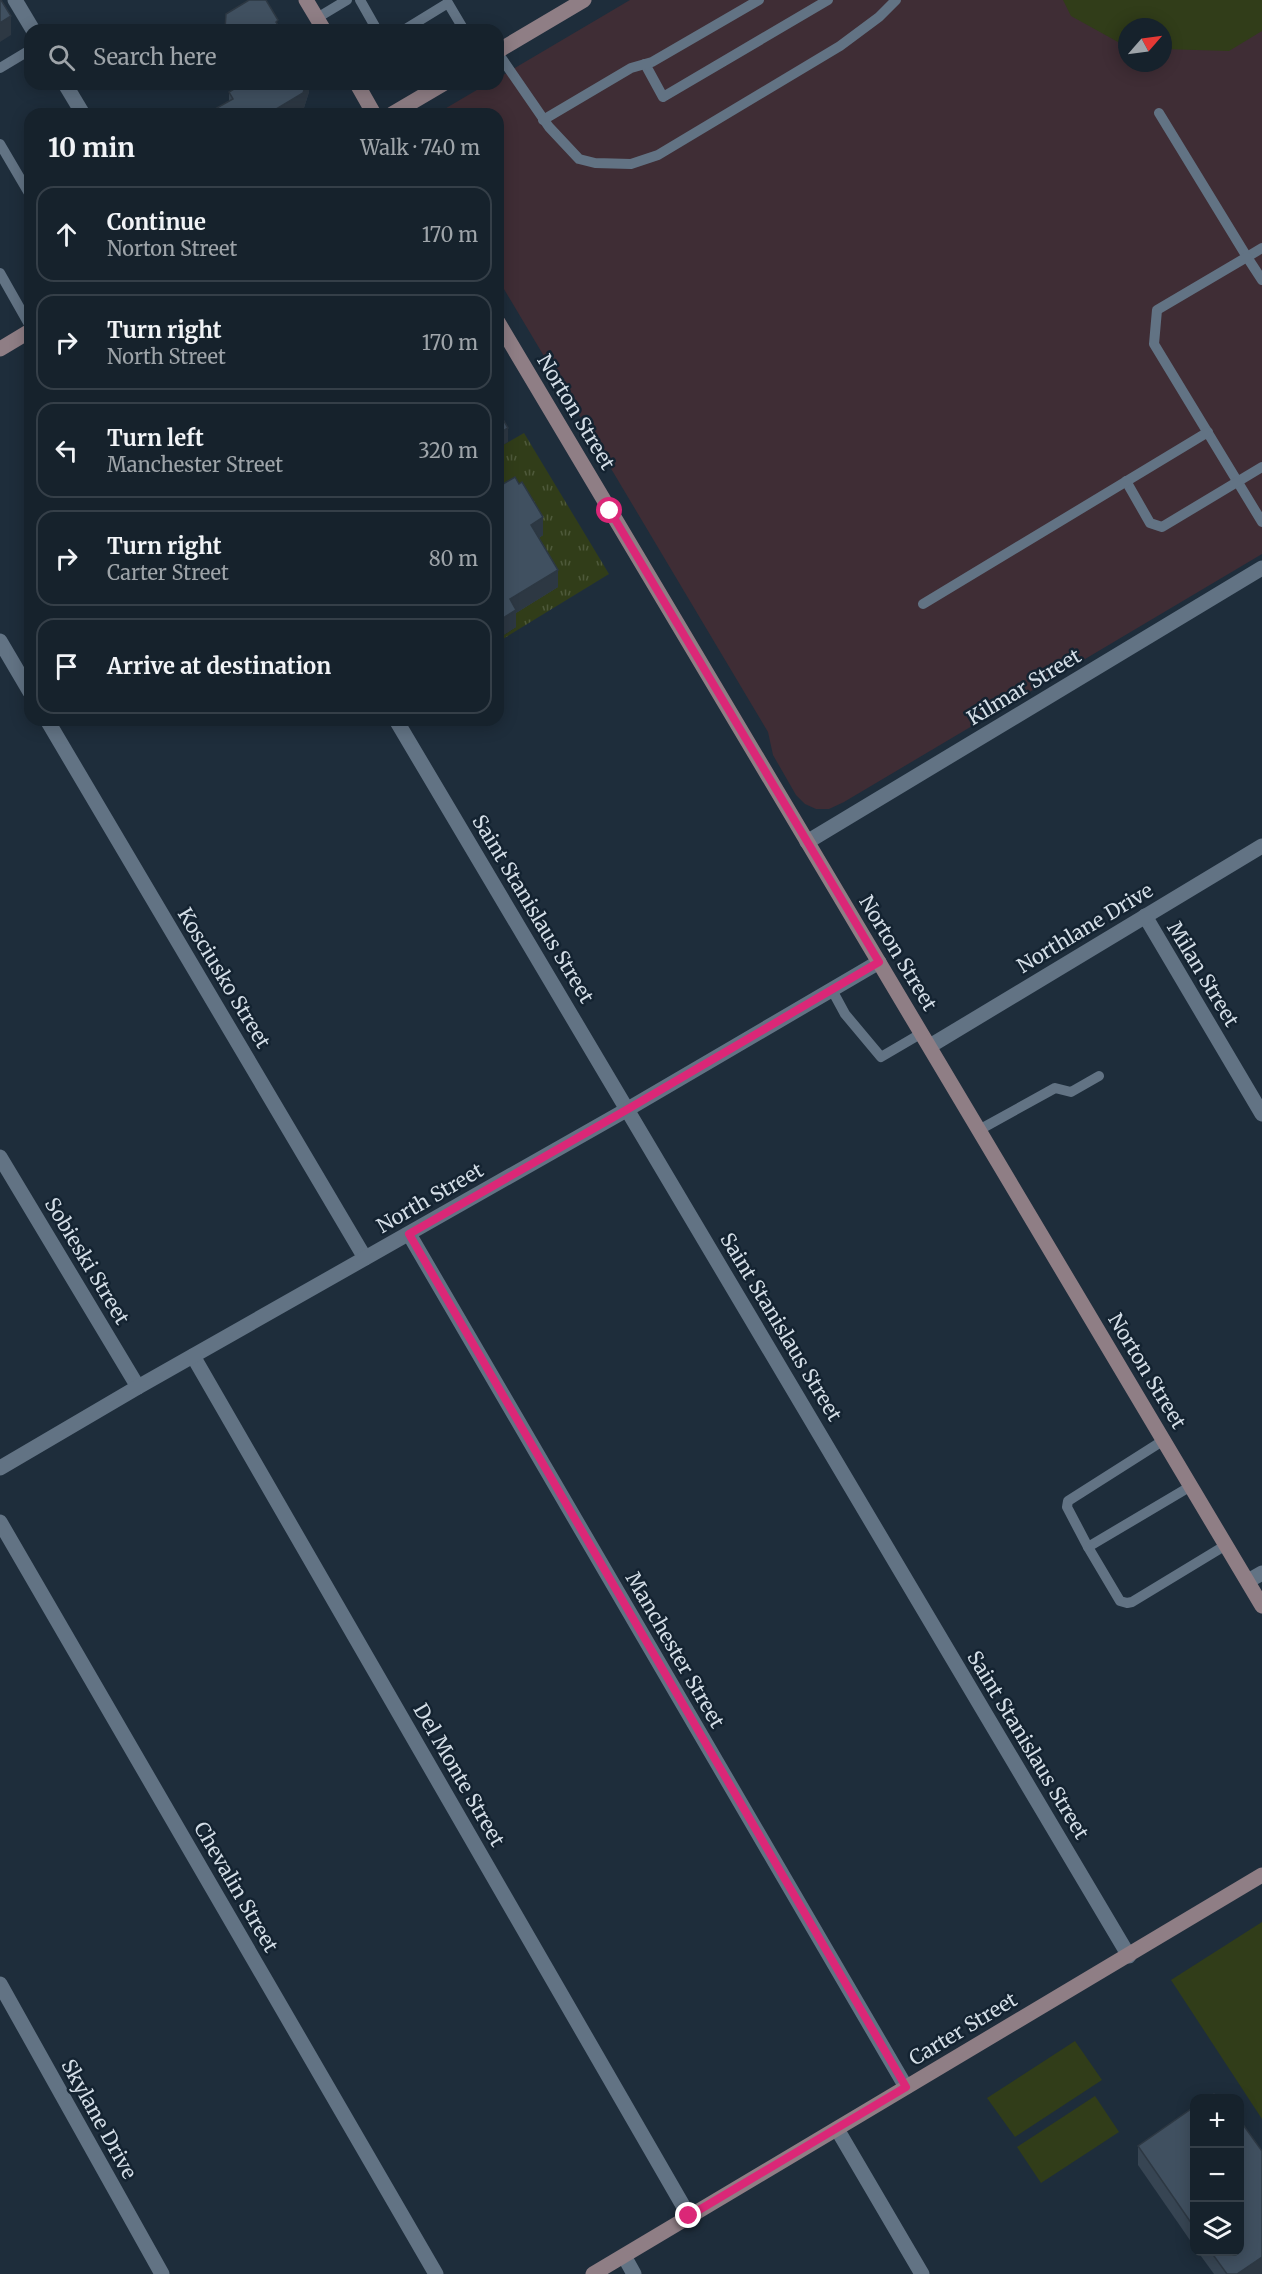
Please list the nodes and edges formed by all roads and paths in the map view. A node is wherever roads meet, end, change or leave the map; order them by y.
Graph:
1 (15, 0) edge
2 (306, 0) edge
3 (347, 0) edge
4 (360, 0) edge
5 (584, 0) edge
6 (759, 0) edge
7 (828, 0) edge
8 (896, 0) edge
9 (29, 24) edge
10 (321, 24) edge
11 (374, 24) edge
12 (414, 24) edge
13 (460, 24) edge
14 (504, 48) edge
15 (24, 54) edge
16 (504, 61) edge
17 (645, 64) junction
18 (0, 68) edge
19 (69, 90) edge
20 (360, 90) edge
21 (432, 90) edge
22 (79, 108) edge
23 (371, 108) edge
24 (402, 108) edge
25 (1159, 113) dead end
26 (543, 120) junction
27 (0, 144) edge
28 (24, 185) edge
29 (1262, 248) edge
30 (1247, 257) junction
31 (0, 273) edge
32 (1262, 280) edge
33 (24, 315) edge
34 (504, 332) edge
35 (24, 335) edge
36 (0, 349) edge
37 (1208, 432) junction
38 (1262, 467) edge
39 (1126, 481) junction
40 (1238, 482) junction
41 (1262, 522) edge
42 (1262, 568) edge
43 (923, 604) dead end
44 (0, 641) edge
45 (24, 682) edge
46 (51, 726) edge
47 (400, 726) edge
48 (807, 842) junction
49 (1262, 846) edge
50 (1145, 916) junction
51 (879, 962) junction
52 (832, 990) junction
53 (926, 1039) junction
54 (1099, 1076) dead end
55 (628, 1109) junction
56 (1262, 1114) edge
57 (979, 1130) junction
58 (0, 1157) edge
59 (409, 1234) junction
60 (365, 1258) junction
61 (193, 1356) junction
62 (138, 1387) junction
63 (1164, 1440) junction
64 (0, 1468) edge
65 (1191, 1486) junction
66 (0, 1522) edge
67 (1226, 1545) junction
68 (1088, 1547) junction
69 (1262, 1573) edge
70 (1248, 1581) junction
71 (1262, 1606) edge
72 (1262, 1875) edge
73 (1129, 1956) junction
74 (0, 1984) edge
75 (906, 2087) junction
76 (837, 2129) junction
77 (689, 2216) junction
78 (624, 2256) junction
79 (162, 2274) edge
80 (436, 2274) edge
81 (593, 2274) edge
82 (634, 2274) edge
83 (922, 2274) edge

1 - 9 street
2 - 10 main road
3 - 10 lane
4 - 11 lane
5 - 14 main road
6 - 17 lane
7 - 17 lane
8 - 26 lane
12 - 13 lane
15 - 18 lane
16 - 26 lane
17 - 26 lane
19 - 22 street
20 - 23 main road
21 - 24 main road
25 - 30 lane
27 - 28 lane
29 - 30 lane
30 - 32 lane
30 - 37 lane
31 - 33 lane
34 - 48 main road, Norton Street
35 - 36 main road
37 - 39 lane
37 - 40 lane
38 - 40 lane
39 - 40 lane
39 - 43 lane
40 - 41 lane
42 - 48 street, Kilmar Street
44 - 45 street
46 - 60 street, Kosciusko Street
47 - 55 street, Saint Stanislaus Street
48 - 51 main road, Norton Street
49 - 50 street, Northlane Drive
50 - 53 street, Northlane Drive
50 - 56 street, Milan Street
51 - 52 street, North Street
51 - 53 main road, Norton Street
52 - 53 lane
52 - 55 street, North Street
53 - 57 main road, Norton Street
54 - 57 lane
55 - 59 street, North Street
55 - 73 street, Saint Stanislaus Street
57 - 63 main road, Norton Street
58 - 62 street, Sobieski Street
59 - 60 street, North Street
59 - 75 street, Manchester Street
60 - 61 street, North Street
61 - 62 street, North Street
61 - 77 street, Del Monte Street
62 - 64 street, North Street
63 - 65 main road, Norton Street
63 - 68 lane
65 - 67 main road, Norton Street
65 - 68 lane
66 - 80 street, Chevalin Street
67 - 68 lane
67 - 70 main road, Norton Street
69 - 70 street
70 - 71 main road, Norton Street
72 - 73 main road, Carter Street
73 - 75 main road, Carter Street
74 - 79 street, Skylane Drive
75 - 76 main road, Carter Street
76 - 77 main road, Carter Street
76 - 83 street
77 - 78 main road, Carter Street
78 - 81 main road, Carter Street
78 - 82 street

